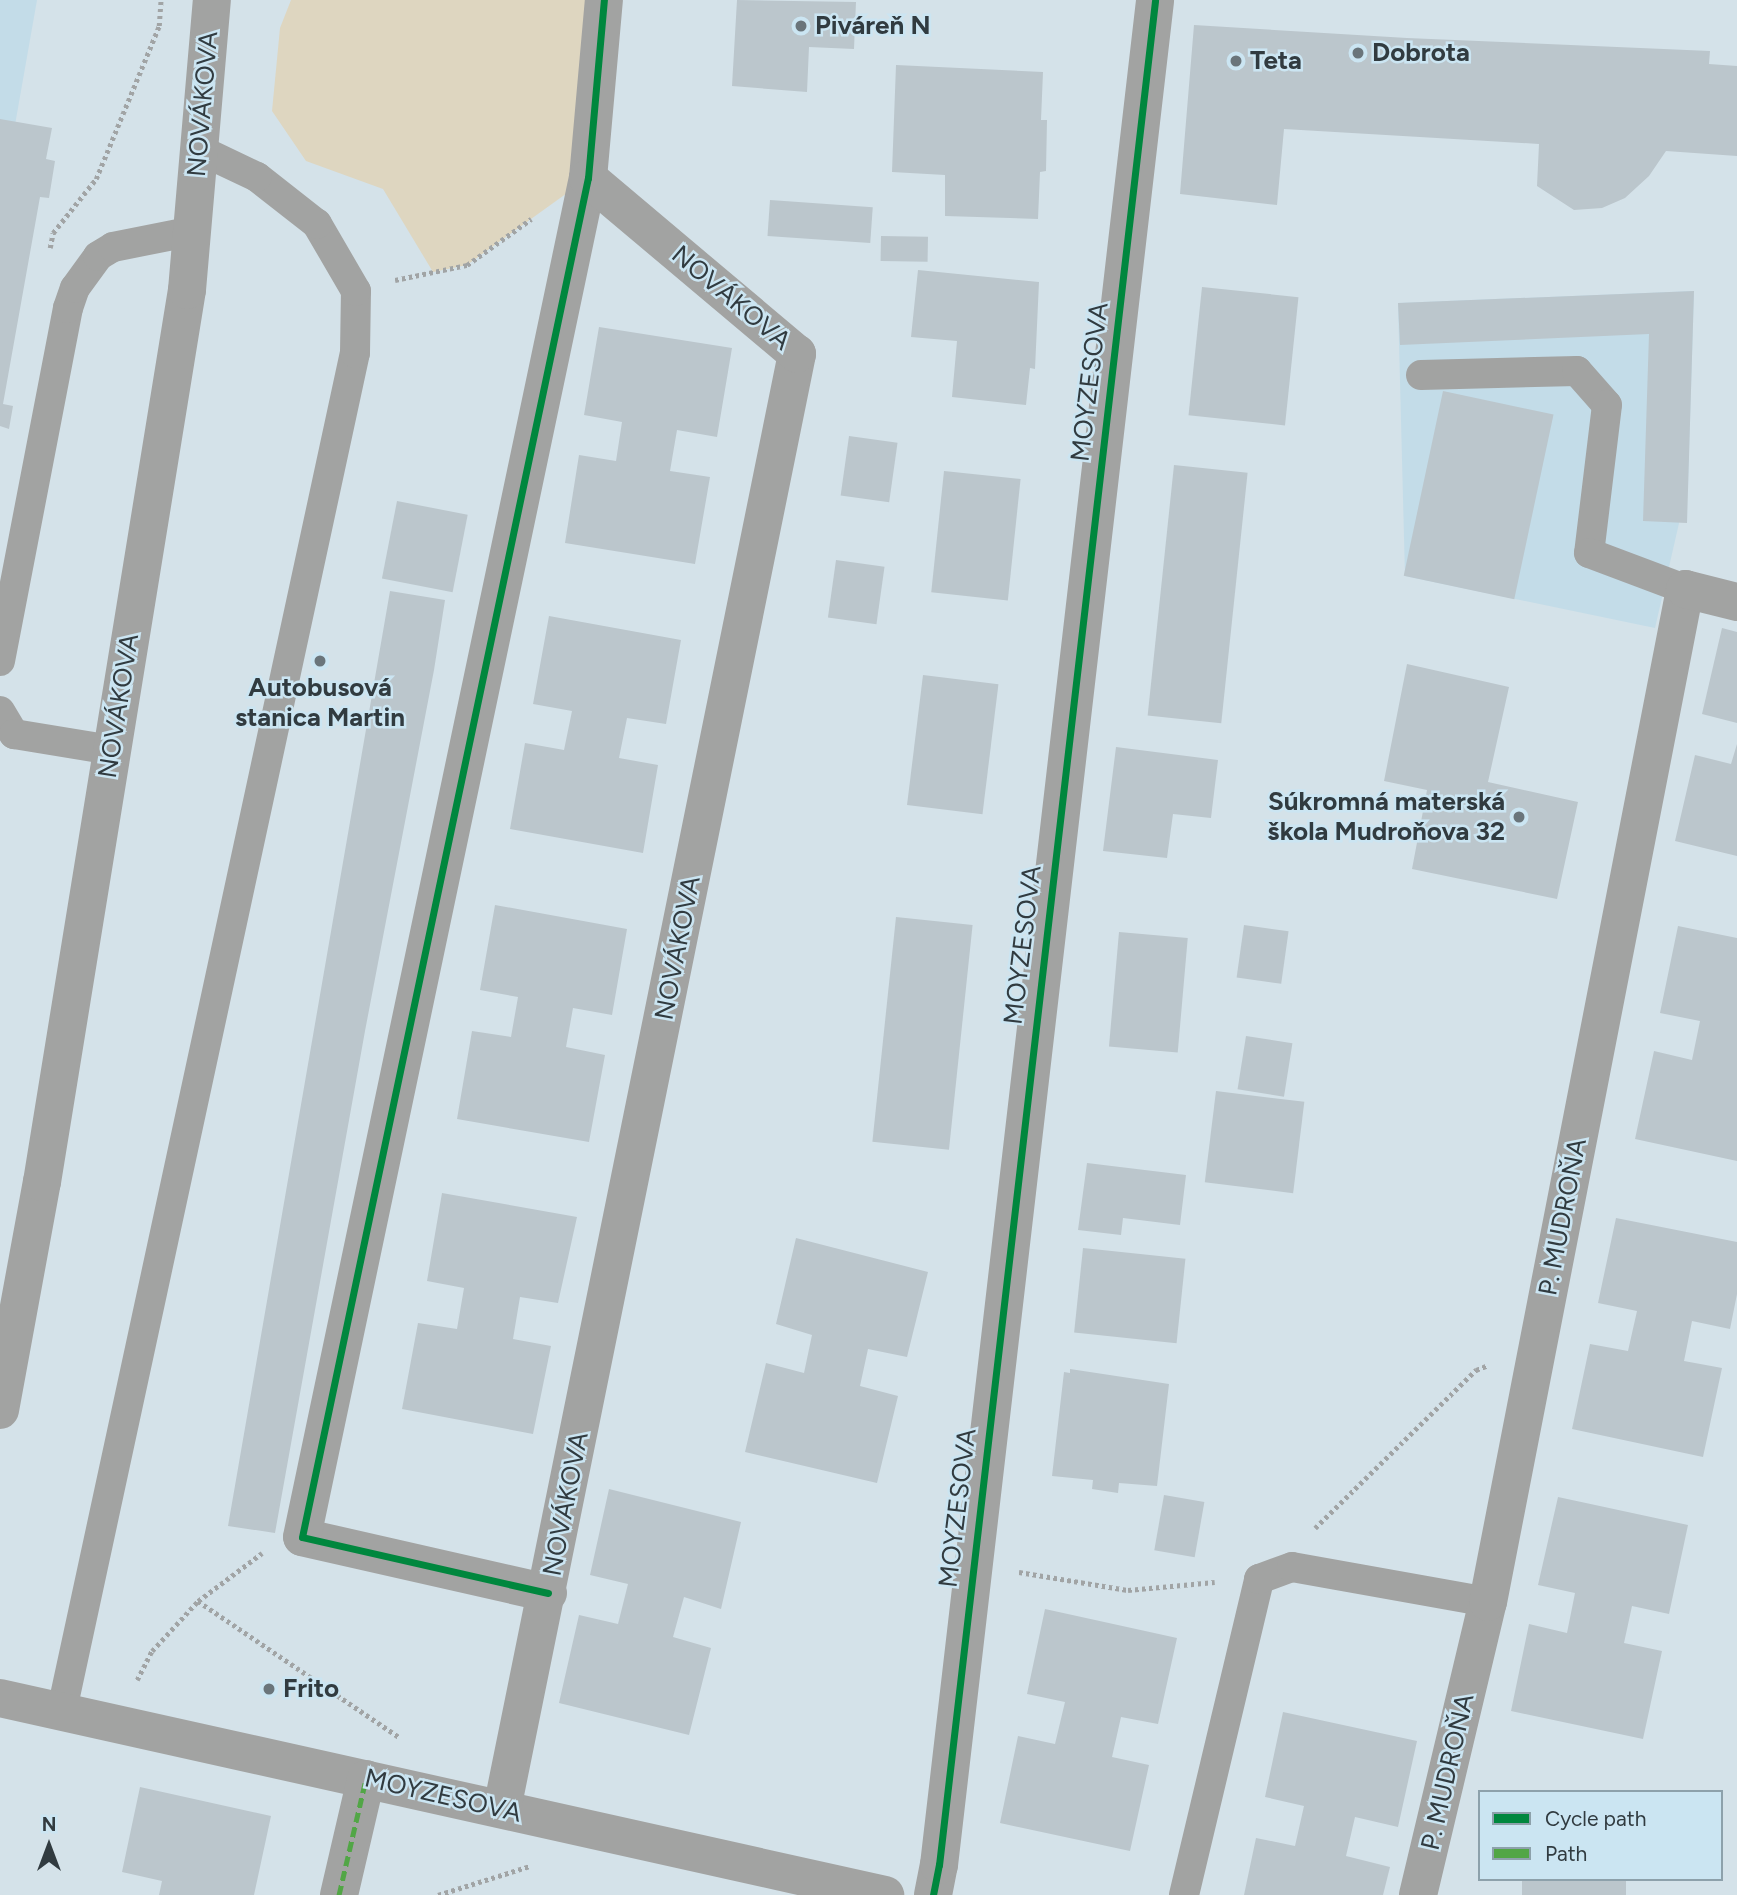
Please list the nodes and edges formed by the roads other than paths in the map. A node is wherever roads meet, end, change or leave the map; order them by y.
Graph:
1 (212, 0) edge
2 (604, 0) edge
3 (1155, 0) edge
4 (198, 149) junction
5 (588, 178) junction
6 (193, 231) junction
7 (1421, 374) dead end
8 (1685, 589) junction
9 (1737, 602) edge
10 (0, 661) edge
11 (0, 711) edge
12 (112, 750) junction
13 (0, 1410) edge
14 (548, 1593) junction
15 (1488, 1602) junction
16 (0, 1698) edge
17 (62, 1710) junction
18 (366, 1779) junction
19 (502, 1809) junction
20 (339, 1895) edge
21 (885, 1895) edge
22 (933, 1895) edge
23 (1184, 1895) edge
24 (1418, 1895) edge

1 - 4 street, NOVÁKOVA
2 - 5 street
3 - 22 street, MOYZESOVA
4 - 6 street, NOVÁKOVA
4 - 17 lane
5 - 14 street, NOVÁKOVA
5 - 14 street
6 - 10 lane
6 - 12 street, NOVÁKOVA
7 - 8 lane
8 - 9 street
8 - 15 street, P. MUDROŇA
11 - 12 lane
12 - 13 street, NOVÁKOVA
14 - 19 street, NOVÁKOVA
15 - 23 lane
15 - 24 street, P. MUDROŇA
16 - 17 street, MOYZESOVA
17 - 18 street, MOYZESOVA
18 - 19 street, MOYZESOVA
18 - 20 street
19 - 21 street, MOYZESOVA

